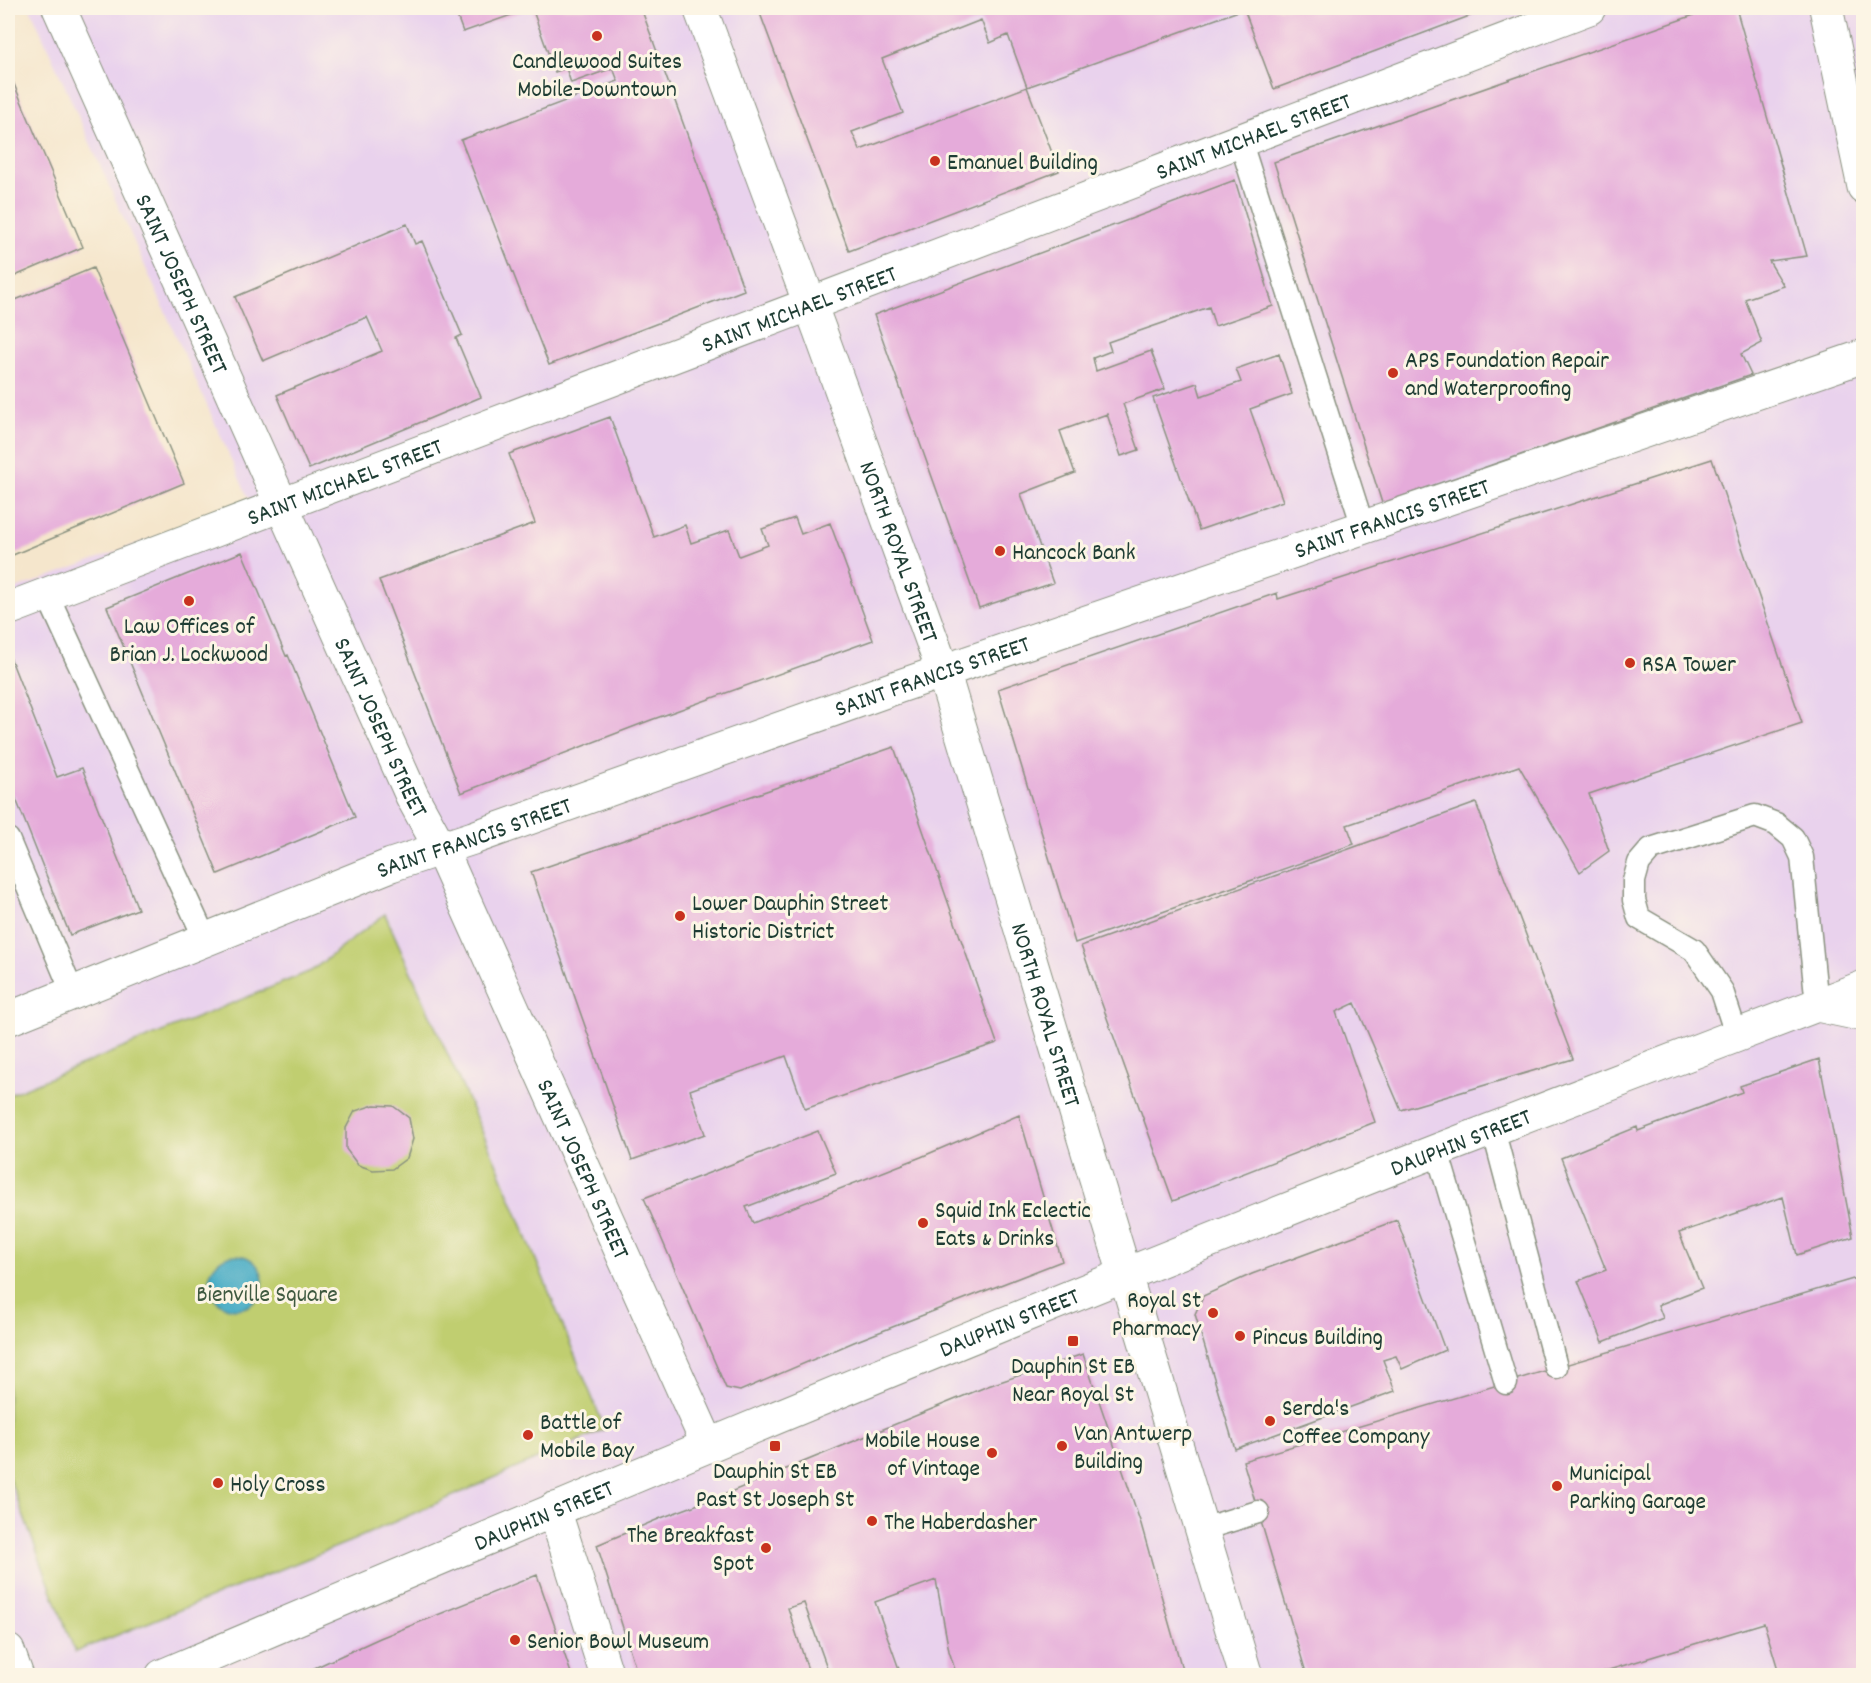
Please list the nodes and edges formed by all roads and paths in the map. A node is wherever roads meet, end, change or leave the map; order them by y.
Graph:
1 (59, 8) edge
2 (700, 8) edge
3 (1589, 8) edge
4 (1826, 8) edge
5 (1240, 140) junction
6 (1863, 187) edge
7 (811, 304) junction
8 (1863, 356) edge
9 (281, 506) junction
10 (1363, 527) junction
11 (47, 594) junction
12 (8, 609) edge
13 (943, 671) junction
14 (8, 839) edge
15 (441, 849) junction
16 (206, 941) junction
17 (1863, 987) edge
18 (74, 994) junction
19 (1817, 1005) junction
20 (1863, 1015) edge
21 (8, 1019) edge
22 (1737, 1037) junction
23 (1493, 1129) junction
24 (1437, 1151) junction
25 (1124, 1276) junction
26 (1556, 1367) dead end
27 (1506, 1383) dead end
28 (708, 1445) junction
29 (554, 1509) junction
30 (1258, 1512) dead end
31 (1203, 1529) junction
32 (8, 1651) edge
33 (17, 1676) edge
34 (162, 1676) edge
35 (608, 1676) edge
36 (1246, 1676) edge

1 - 9 main road, SAINT JOSEPH STREET
2 - 7 main road, NORTH ROYAL STREET
3 - 5 main road, SAINT MICHAEL STREET
4 - 6 main road
5 - 7 main road, SAINT MICHAEL STREET
5 - 10 lane
7 - 9 main road, SAINT MICHAEL STREET
7 - 13 main road, NORTH ROYAL STREET
8 - 10 main road, SAINT FRANCIS STREET
9 - 11 main road, SAINT MICHAEL STREET
9 - 15 main road, SAINT JOSEPH STREET
10 - 13 main road, SAINT FRANCIS STREET
11 - 12 main road, SAINT MICHAEL STREET
11 - 16 lane
13 - 15 main road, SAINT FRANCIS STREET
13 - 25 main road, NORTH ROYAL STREET
14 - 18 lane
15 - 16 main road, SAINT FRANCIS STREET
15 - 28 main road, SAINT JOSEPH STREET
16 - 18 main road, SAINT FRANCIS STREET
17 - 19 main road, DAUPHIN STREET
18 - 21 main road, SAINT FRANCIS STREET
19 - 20 main road
19 - 22 main road, DAUPHIN STREET
19 - 22 lane
22 - 23 main road, DAUPHIN STREET
23 - 24 main road, DAUPHIN STREET
23 - 26 lane
24 - 25 main road, DAUPHIN STREET
24 - 27 lane
25 - 28 main road, DAUPHIN STREET
25 - 31 main road, NORTH ROYAL STREET
28 - 29 main road, DAUPHIN STREET
29 - 34 main road, DAUPHIN STREET
29 - 35 main road
30 - 31 lane
31 - 36 main road, NORTH ROYAL STREET
32 - 33 main road

